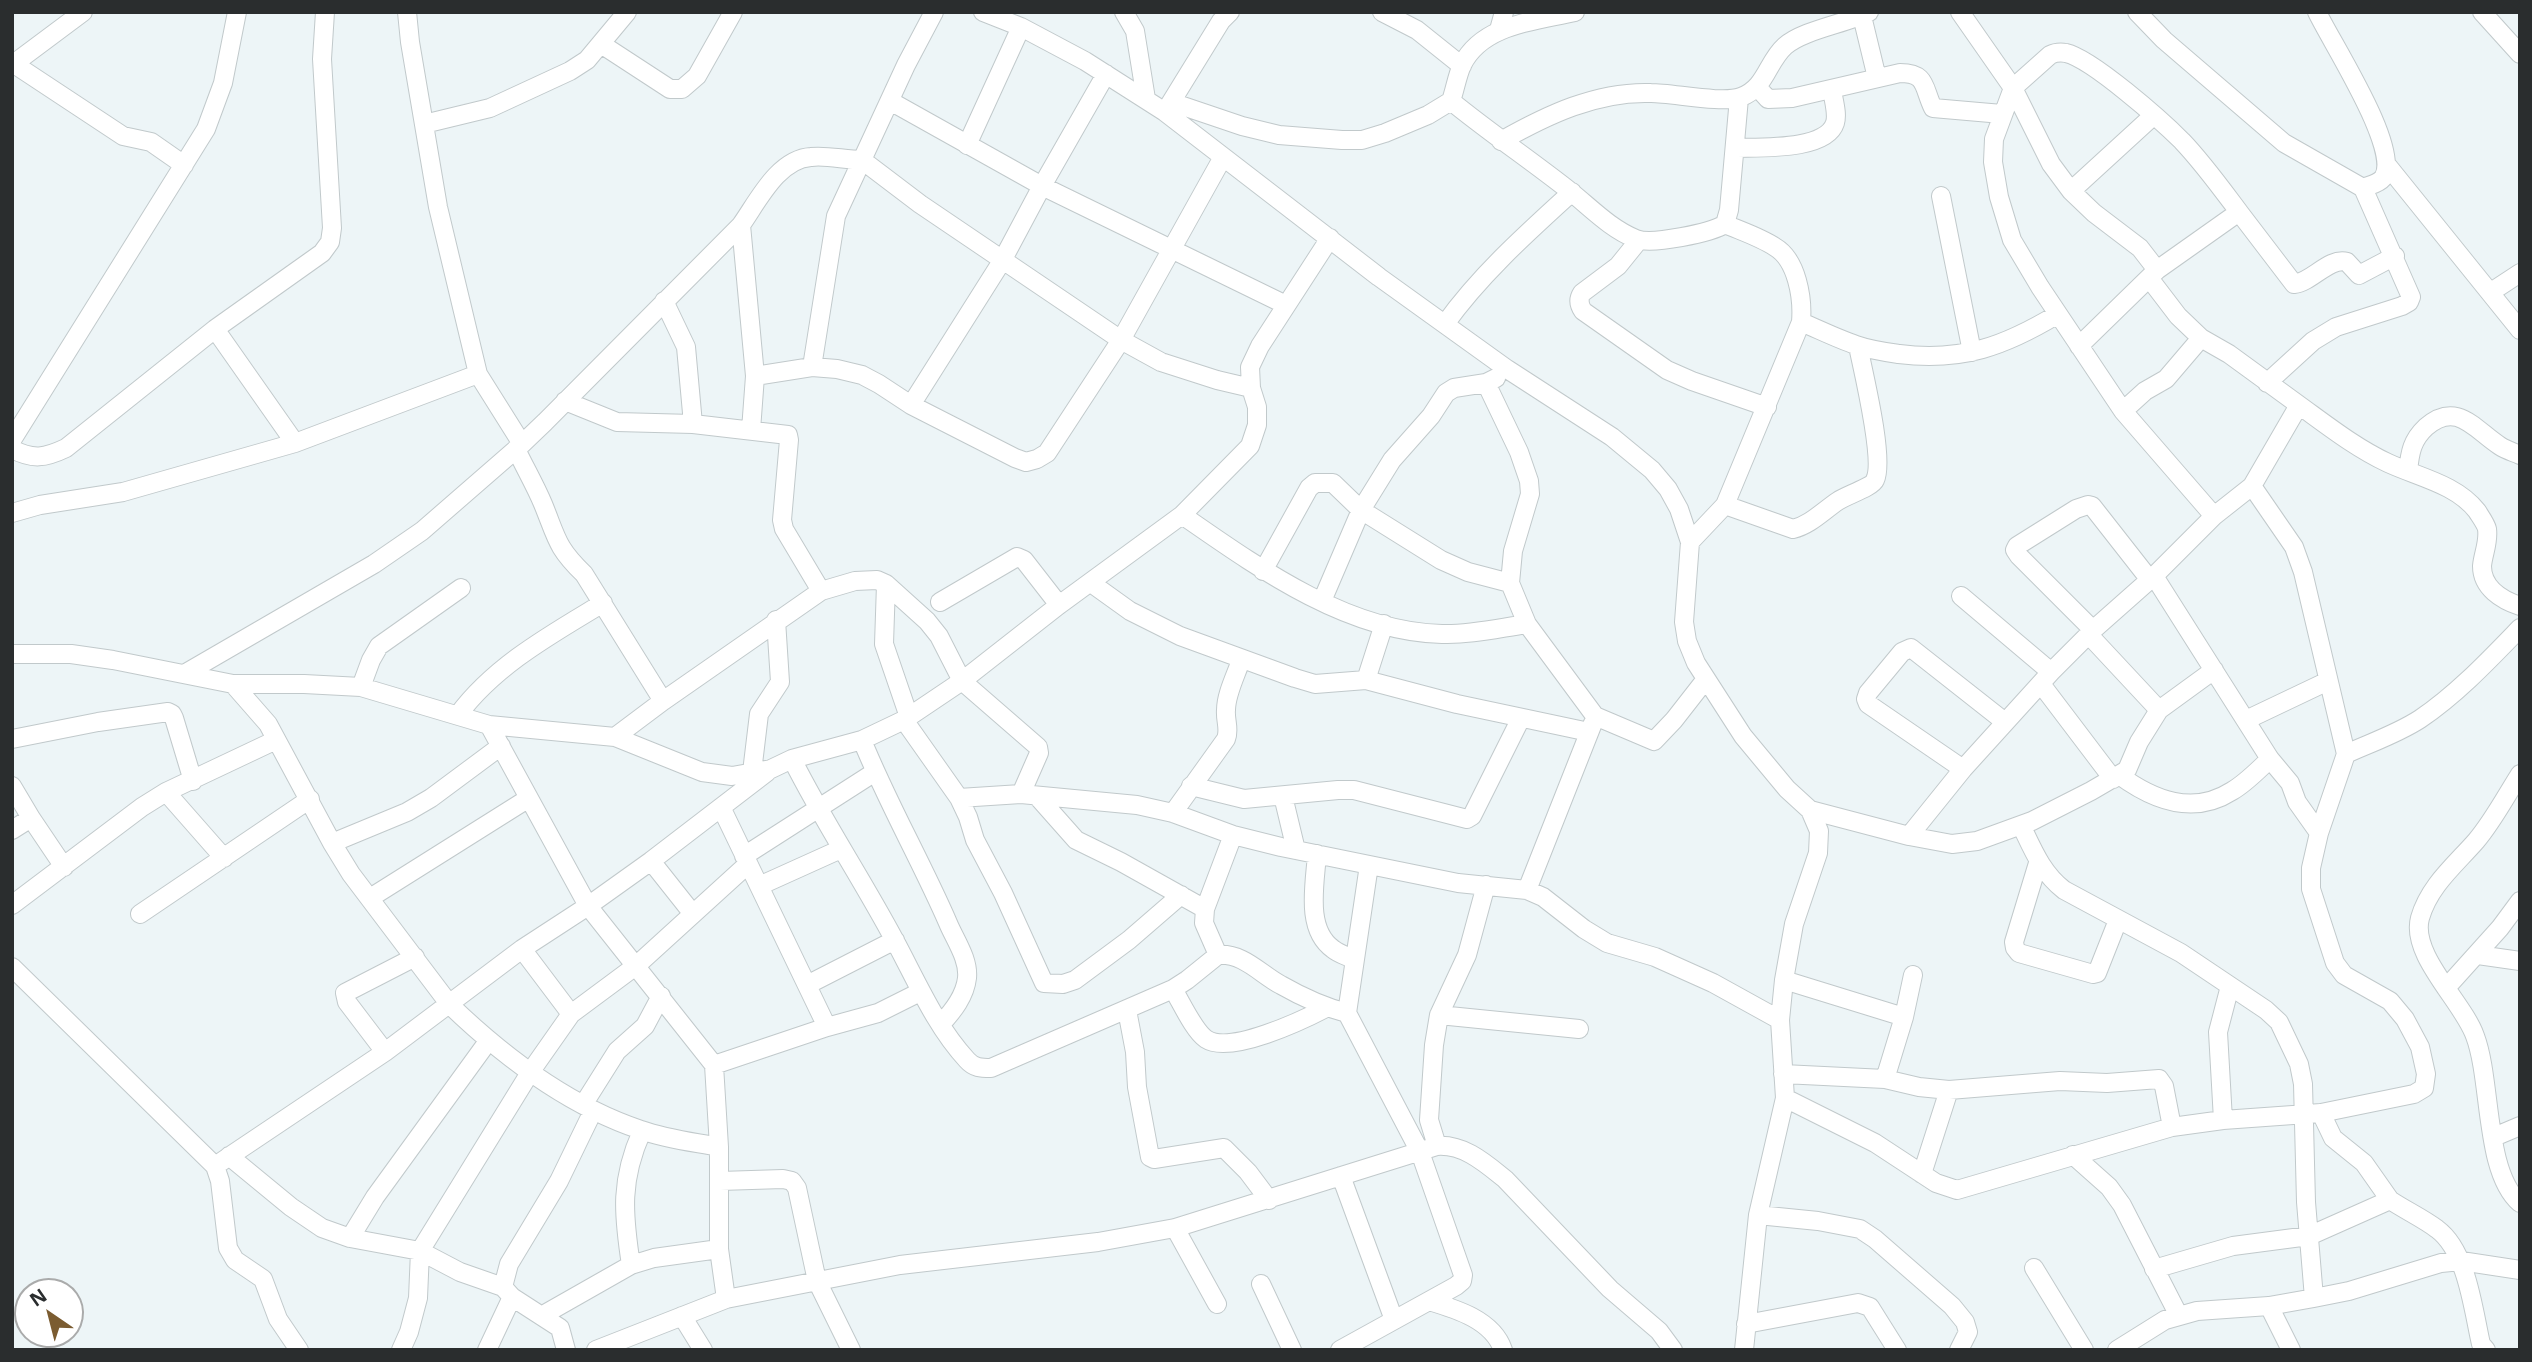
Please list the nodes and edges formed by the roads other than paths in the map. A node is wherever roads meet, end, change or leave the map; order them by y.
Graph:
1 (83, 12) edge
2 (237, 12) edge
3 (325, 12) edge
4 (407, 12) edge
5 (627, 12) edge
6 (733, 12) edge
7 (934, 12) edge
8 (983, 12) edge
9 (1124, 12) edge
10 (1140, 12) edge
11 (1230, 12) edge
12 (1382, 12) edge
13 (1504, 12) edge
14 (1575, 12) edge
15 (1960, 12) edge
16 (2137, 12) edge
17 (2316, 12) edge
18 (2482, 12) edge
19 (1865, 14) edge
20 (1021, 27) junction
21 (1499, 30) junction
22 (1135, 31) junction
23 (601, 44) junction
24 (2517, 46) edge
25 (13, 65) edge
26 (1462, 66) junction
27 (1106, 74) junction
28 (1877, 78) junction
29 (1758, 88) junction
30 (2013, 88) junction
31 (1832, 89) junction
32 (1739, 98) junction
33 (1146, 99) junction
34 (890, 101) junction
35 (1451, 102) junction
36 (1168, 107) junction
37 (2002, 114) junction
38 (2154, 115) junction
39 (424, 124) junction
40 (1501, 141) junction
41 (967, 145) junction
42 (1735, 148) junction
43 (1223, 157) junction
44 (862, 160) junction
45 (184, 165) junction
46 (2387, 165) junction
47 (1042, 186) junction
48 (2363, 188) junction
49 (2071, 191) junction
50 (1572, 192) junction
51 (1941, 196) dead end
52 (2239, 212) junction
53 (1725, 224) junction
54 (741, 225) junction
55 (1330, 238) junction
56 (1639, 240) junction
57 (1172, 248) junction
58 (2395, 256) junction
59 (1002, 261) junction
60 (2520, 273) edge
61 (2153, 274) junction
62 (2491, 292) junction
63 (664, 301) junction
64 (1286, 304) junction
65 (2058, 314) junction
66 (1801, 322) junction
67 (1445, 324) junction
68 (215, 329) junction
69 (2520, 330) edge
70 (2201, 338) junction
71 (1121, 340) junction
72 (2079, 345) junction
73 (1858, 346) junction
74 (1972, 352) junction
75 (812, 367) junction
76 (1507, 369) junction
77 (478, 374) junction
78 (755, 376) junction
79 (1486, 383) junction
80 (2267, 383) junction
81 (1251, 388) junction
82 (565, 401) junction
83 (911, 405) junction
84 (2299, 405) junction
85 (1767, 407) junction
86 (2123, 411) junction
87 (693, 424) junction
88 (751, 430) junction
89 (12, 439) edge
90 (295, 443) junction
91 (519, 447) junction
92 (12, 449) edge
93 (2520, 455) edge
94 (2408, 471) junction
95 (2252, 486) junction
96 (1725, 505) junction
97 (1361, 510) junction
98 (12, 513) edge
99 (1182, 515) junction
100 (2214, 516) junction
101 (1690, 542) junction
102 (1263, 571) junction
103 (2152, 578) junction
104 (1091, 583) junction
105 (1510, 583) junction
106 (886, 584) junction
107 (461, 588) dead end
108 (821, 591) junction
109 (1961, 596) dead end
110 (1322, 601) junction
111 (940, 602) dead end
112 (603, 603) junction
113 (1059, 605) junction
114 (2520, 606) edge
115 (776, 620) junction
116 (1384, 624) junction
117 (1527, 624) junction
118 (2520, 628) edge
119 (2091, 633) junction
120 (12, 654) edge
121 (1241, 660) junction
122 (2214, 670) junction
123 (186, 673) junction
124 (2046, 678) junction
125 (1706, 679) junction
126 (1366, 680) junction
127 (962, 681) junction
128 (2328, 681) junction
129 (233, 684) junction
130 (361, 687) junction
131 (663, 701) junction
132 (2159, 710) junction
133 (458, 715) junction
134 (906, 718) junction
135 (1521, 718) junction
136 (2246, 720) junction
137 (2005, 722) junction
138 (1592, 724) junction
139 (489, 725) junction
140 (615, 737) junction
141 (12, 740) edge
142 (276, 740) junction
143 (862, 740) junction
144 (501, 747) junction
145 (2346, 754) junction
146 (792, 759) junction
147 (2270, 759) junction
148 (771, 769) junction
149 (1963, 769) junction
150 (752, 772) junction
151 (875, 772) junction
152 (2520, 774) edge
153 (2116, 777) junction
154 (193, 781) junction
155 (12, 786) edge
156 (1191, 786) junction
157 (166, 792) junction
158 (1029, 795) junction
159 (1283, 796) junction
160 (529, 798) junction
161 (959, 798) junction
162 (310, 799) junction
163 (721, 807) junction
164 (817, 809) junction
165 (1810, 810) junction
166 (1173, 813) junction
167 (31, 818) junction
168 (2021, 825) junction
169 (12, 830) edge
170 (2319, 832) junction
171 (1233, 835) junction
172 (1909, 835) junction
173 (332, 843) junction
174 (841, 849) junction
175 (1296, 850) junction
176 (1317, 854) junction
177 (223, 858) junction
178 (746, 860) junction
179 (651, 861) junction
180 (2038, 863) junction
181 (1369, 865) junction
182 (64, 867) junction
183 (1486, 885) junction
184 (759, 886) junction
185 (1527, 890) junction
186 (1181, 895) junction
187 (370, 898) junction
188 (2520, 901) edge
189 (12, 905) edge
190 (588, 906) junction
191 (1205, 909) junction
192 (140, 914) dead end
193 (693, 914) junction
194 (2118, 920) junction
195 (895, 940) junction
196 (522, 949) junction
197 (2477, 954) junction
198 (1218, 955) junction
199 (415, 957) junction
200 (1353, 959) junction
201 (2520, 961) edge
202 (636, 965) junction
203 (12, 967) edge
204 (1913, 975) dead end
205 (1784, 980) junction
206 (807, 985) junction
207 (2230, 986) junction
208 (2446, 988) junction
209 (1173, 989) junction
210 (920, 992) junction
211 (661, 996) junction
212 (450, 1005) junction
213 (1326, 1008) junction
214 (1127, 1010) junction
215 (1347, 1013) junction
216 (571, 1014) junction
217 (1439, 1015) junction
218 (1904, 1017) junction
219 (1780, 1020) junction
220 (942, 1024) junction
221 (827, 1027) junction
222 (1579, 1029) dead end
223 (489, 1040) junction
224 (385, 1052) junction
225 (714, 1065) junction
226 (531, 1071) junction
227 (1783, 1074) junction
228 (1885, 1079) junction
229 (1949, 1090) junction
230 (1785, 1098) junction
231 (588, 1108) junction
232 (2313, 1113) junction
233 (2223, 1120) junction
234 (2520, 1126) edge
235 (2172, 1127) junction
236 (642, 1130) junction
237 (2494, 1137) junction
238 (719, 1147) junction
239 (1429, 1149) junction
240 (2073, 1155) junction
241 (222, 1161) junction
242 (1923, 1174) junction
243 (1341, 1176) junction
244 (720, 1181) junction
245 (1269, 1200) junction
246 (2390, 1200) junction
247 (2520, 1203) edge
248 (1758, 1215) junction
249 (1175, 1228) junction
250 (2309, 1236) junction
251 (350, 1238) junction
252 (719, 1249) junction
253 (421, 1251) junction
254 (2460, 1261) junction
255 (509, 1265) junction
256 (631, 1265) junction
257 (2034, 1268) dead end
258 (2154, 1269) junction
259 (2520, 1270) edge
260 (482, 1279) junction
261 (817, 1281) junction
262 (1261, 1284) dead end
263 (508, 1292) junction
264 (2314, 1298) junction
265 (726, 1299) junction
266 (1429, 1301) junction
267 (1217, 1304) dead end
268 (2269, 1306) junction
269 (543, 1315) junction
270 (682, 1316) junction
271 (2179, 1316) junction
272 (1394, 1320) junction
273 (1746, 1324) junction
274 (598, 1349) edge
275 (299, 1350) edge
276 (401, 1350) edge
277 (487, 1350) edge
278 (566, 1350) edge
279 (703, 1350) edge
280 (851, 1350) edge
281 (1292, 1350) edge
282 (1340, 1350) edge
283 (1503, 1350) edge
284 (1673, 1350) edge
285 (1744, 1350) edge
286 (1897, 1350) edge
287 (1959, 1350) edge
288 (2084, 1350) edge
289 (2118, 1350) edge
290 (2291, 1350) edge
291 (2486, 1350) edge

1 - 25 street
2 - 45 street
3 - 68 street
4 - 39 street
5 - 23 street
6 - 23 street
7 - 34 street
8 - 20 street
9 - 22 street
10 - 22 street
11 - 36 street
12 - 26 street
13 - 21 street
14 - 21 street
15 - 30 street
16 - 48 street
17 - 46 street
18 - 24 street
19 - 28 street
19 - 29 street
20 - 27 street
20 - 41 street
21 - 26 street
22 - 33 street
23 - 39 street
25 - 45 street
26 - 35 street
27 - 33 street
27 - 47 street
28 - 31 street
28 - 37 street
29 - 31 street
29 - 32 street
30 - 37 street
30 - 38 street
30 - 49 street
31 - 42 street
32 - 40 street
32 - 42 street
33 - 36 street
34 - 41 street
34 - 44 street
35 - 36 street
35 - 40 street
36 - 43 street
37 - 65 street
38 - 49 street
38 - 52 street
39 - 77 street
40 - 50 street
41 - 47 street
42 - 53 street
43 - 55 street
43 - 57 street
44 - 54 street
44 - 59 street
44 - 75 street
45 - 89 street
46 - 48 street
46 - 62 street
47 - 57 street
47 - 59 street
48 - 58 street
49 - 61 street
50 - 56 street
50 - 67 street
51 - 74 street
52 - 58 street
52 - 61 street
53 - 56 street
53 - 66 street
54 - 63 street
54 - 78 street
55 - 64 street
55 - 67 street
56 - 85 street
57 - 64 street
57 - 71 street
58 - 80 street
59 - 71 street
59 - 83 street
60 - 62 street
61 - 70 street
61 - 72 street
62 - 69 street
63 - 82 street
63 - 87 street
64 - 81 street
65 - 72 street
65 - 74 street
66 - 73 street
66 - 85 street
67 - 76 street
68 - 90 street
68 - 92 street
70 - 80 street
70 - 86 street
71 - 81 street
71 - 83 street
72 - 86 street
73 - 74 street
73 - 96 street
75 - 78 street
75 - 83 street
76 - 79 street
76 - 101 street
77 - 90 street
77 - 91 street
78 - 88 street
79 - 97 street
79 - 105 street
80 - 84 street
81 - 99 street
82 - 87 street
82 - 91 street
84 - 94 street
84 - 95 street
85 - 96 street
86 - 100 street
87 - 88 street
88 - 108 street
90 - 98 street
91 - 112 street
91 - 123 street
93 - 94 street
94 - 114 street
95 - 100 street
95 - 128 street
96 - 101 street
97 - 102 street
97 - 105 street
97 - 110 street
99 - 102 street
99 - 104 street
100 - 103 street
101 - 125 street
102 - 110 street
103 - 119 street
103 - 119 street
103 - 122 street
104 - 113 street
104 - 121 street
105 - 117 street
106 - 108 street
106 - 127 street
106 - 134 street
107 - 130 street
108 - 115 street
109 - 124 street
110 - 116 street
111 - 113 street
112 - 131 street
112 - 133 street
113 - 127 street
115 - 131 street
115 - 150 street
116 - 117 street
116 - 126 street
117 - 138 street
118 - 145 street
119 - 124 street
119 - 132 street
120 - 123 street
121 - 126 street
121 - 156 street
122 - 132 street
122 - 136 street
123 - 129 street
124 - 137 street
124 - 153 street
125 - 138 street
125 - 165 street
126 - 135 street
127 - 134 street
127 - 158 street
128 - 136 street
128 - 145 street
129 - 130 street
129 - 142 street
130 - 133 street
131 - 140 street
132 - 153 street
133 - 139 street
134 - 143 street
134 - 161 street
135 - 138 street
135 - 159 street
136 - 147 street
137 - 149 street
137 - 149 street
138 - 185 street
139 - 140 street
139 - 144 street
140 - 150 street
141 - 154 street
142 - 154 street
142 - 162 street
143 - 146 street
143 - 151 street
144 - 160 street
144 - 173 street
145 - 170 street
146 - 148 street
146 - 164 street
147 - 153 street
147 - 170 street
148 - 150 street
148 - 163 street
149 - 172 street
151 - 164 street
151 - 220 street
152 - 208 street
153 - 168 street
154 - 157 street
155 - 167 street
156 - 159 street
156 - 166 street
157 - 177 street
157 - 182 street
158 - 161 street
158 - 166 street
158 - 186 street
159 - 175 street
160 - 187 street
160 - 190 street
161 - 186 street
162 - 173 street
162 - 177 street
163 - 178 street
163 - 179 street
164 - 174 street
164 - 178 street
165 - 172 street
165 - 205 street
166 - 171 street
167 - 169 street
167 - 182 street
168 - 172 street
168 - 180 street
170 - 232 street
171 - 175 street
171 - 191 street
173 - 187 street
174 - 184 street
174 - 195 street
175 - 176 street
176 - 181 street
176 - 200 street
177 - 192 street
178 - 184 street
178 - 193 street
179 - 190 street
179 - 193 street
180 - 194 street
180 - 194 street
181 - 183 street
181 - 200 street
182 - 189 street
183 - 185 street
183 - 217 street
184 - 206 street
185 - 219 street
186 - 191 street
187 - 199 street
188 - 197 street
190 - 196 street
190 - 202 street
191 - 198 street
193 - 202 street
194 - 207 street
195 - 206 street
195 - 210 street
196 - 212 street
196 - 216 street
197 - 201 street
197 - 208 street
198 - 209 street
198 - 213 street
199 - 212 street
199 - 224 street
200 - 215 street
202 - 211 street
202 - 216 street
203 - 241 street
204 - 218 street
205 - 218 street
205 - 219 street
206 - 221 street
207 - 232 street
207 - 233 street
208 - 237 street
209 - 213 street
209 - 214 street
210 - 220 street
210 - 221 street
211 - 225 street
211 - 231 street
212 - 223 street
212 - 224 street
213 - 215 street
214 - 220 street
214 - 245 street
215 - 239 street
216 - 226 street
217 - 222 street
217 - 239 street
218 - 228 street
219 - 227 street
221 - 225 street
223 - 226 street
223 - 251 street
224 - 241 street
225 - 238 street
226 - 231 street
226 - 253 street
227 - 228 street
227 - 230 street
228 - 229 street
229 - 235 street
229 - 242 street
230 - 242 street
230 - 248 street
231 - 236 street
231 - 255 street
232 - 233 street
232 - 246 street
232 - 250 street
233 - 235 street
234 - 237 street
235 - 240 street
236 - 238 street
236 - 256 street
237 - 247 street
238 - 244 street
239 - 243 street
239 - 266 street
239 - 284 street
240 - 242 street
240 - 258 street
241 - 251 street
241 - 275 street
243 - 245 street
243 - 272 street
244 - 252 street
244 - 261 street
245 - 249 street
246 - 250 street
246 - 254 street
248 - 273 street
248 - 287 street
249 - 261 street
249 - 267 street
250 - 258 street
250 - 264 street
251 - 253 street
252 - 256 street
252 - 265 street
253 - 260 street
253 - 276 street
254 - 259 street
254 - 264 street
254 - 291 street
255 - 260 street
255 - 263 street
256 - 269 street
257 - 288 street
258 - 271 street
260 - 263 street
261 - 265 street
261 - 280 street
262 - 281 street
263 - 269 street
263 - 277 street
264 - 268 street
265 - 270 street
266 - 272 street
266 - 283 street
268 - 271 street
268 - 290 street
269 - 278 street
270 - 274 street
270 - 279 street
271 - 289 street
272 - 282 street
273 - 285 street
273 - 286 street

